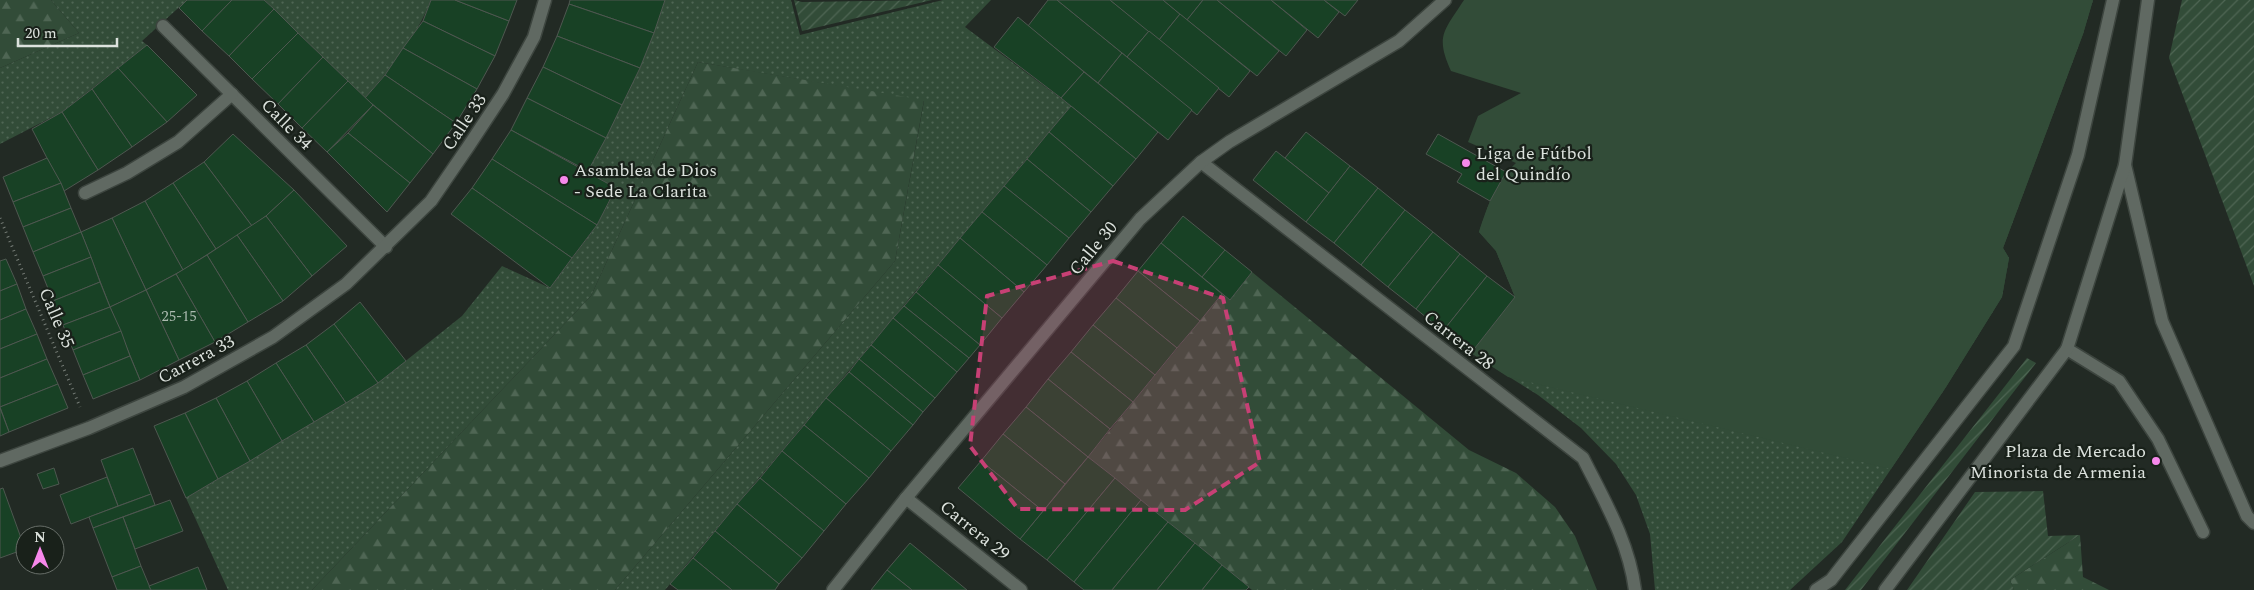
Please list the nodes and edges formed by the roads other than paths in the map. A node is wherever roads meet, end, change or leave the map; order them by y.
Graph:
1 (545, 0) edge
2 (1445, 0) edge
3 (2113, 0) edge
4 (2148, 0) edge
5 (163, 26) dead end
6 (232, 94) junction
7 (1201, 162) junction
8 (2125, 165) junction
9 (84, 193) dead end
10 (386, 247) junction
11 (2067, 349) junction
12 (0, 461) edge
13 (906, 498) junction
14 (2254, 523) edge
15 (2203, 532) dead end
16 (833, 590) edge
17 (1021, 590) edge
18 (1635, 590) edge
19 (1816, 590) edge
20 (1885, 590) edge

1 - 10 street, Calle 33
2 - 7 street, Calle 30
3 - 19 street
4 - 8 street
5 - 6 street, Calle 34
6 - 9 street
6 - 10 street, Calle 34
7 - 13 street, Calle 30
7 - 18 street, Carrera 28
8 - 11 street
8 - 14 street
10 - 12 street, Carrera 33
11 - 15 street
11 - 20 street
13 - 16 street, Calle 30
13 - 17 street, Carrera 29

